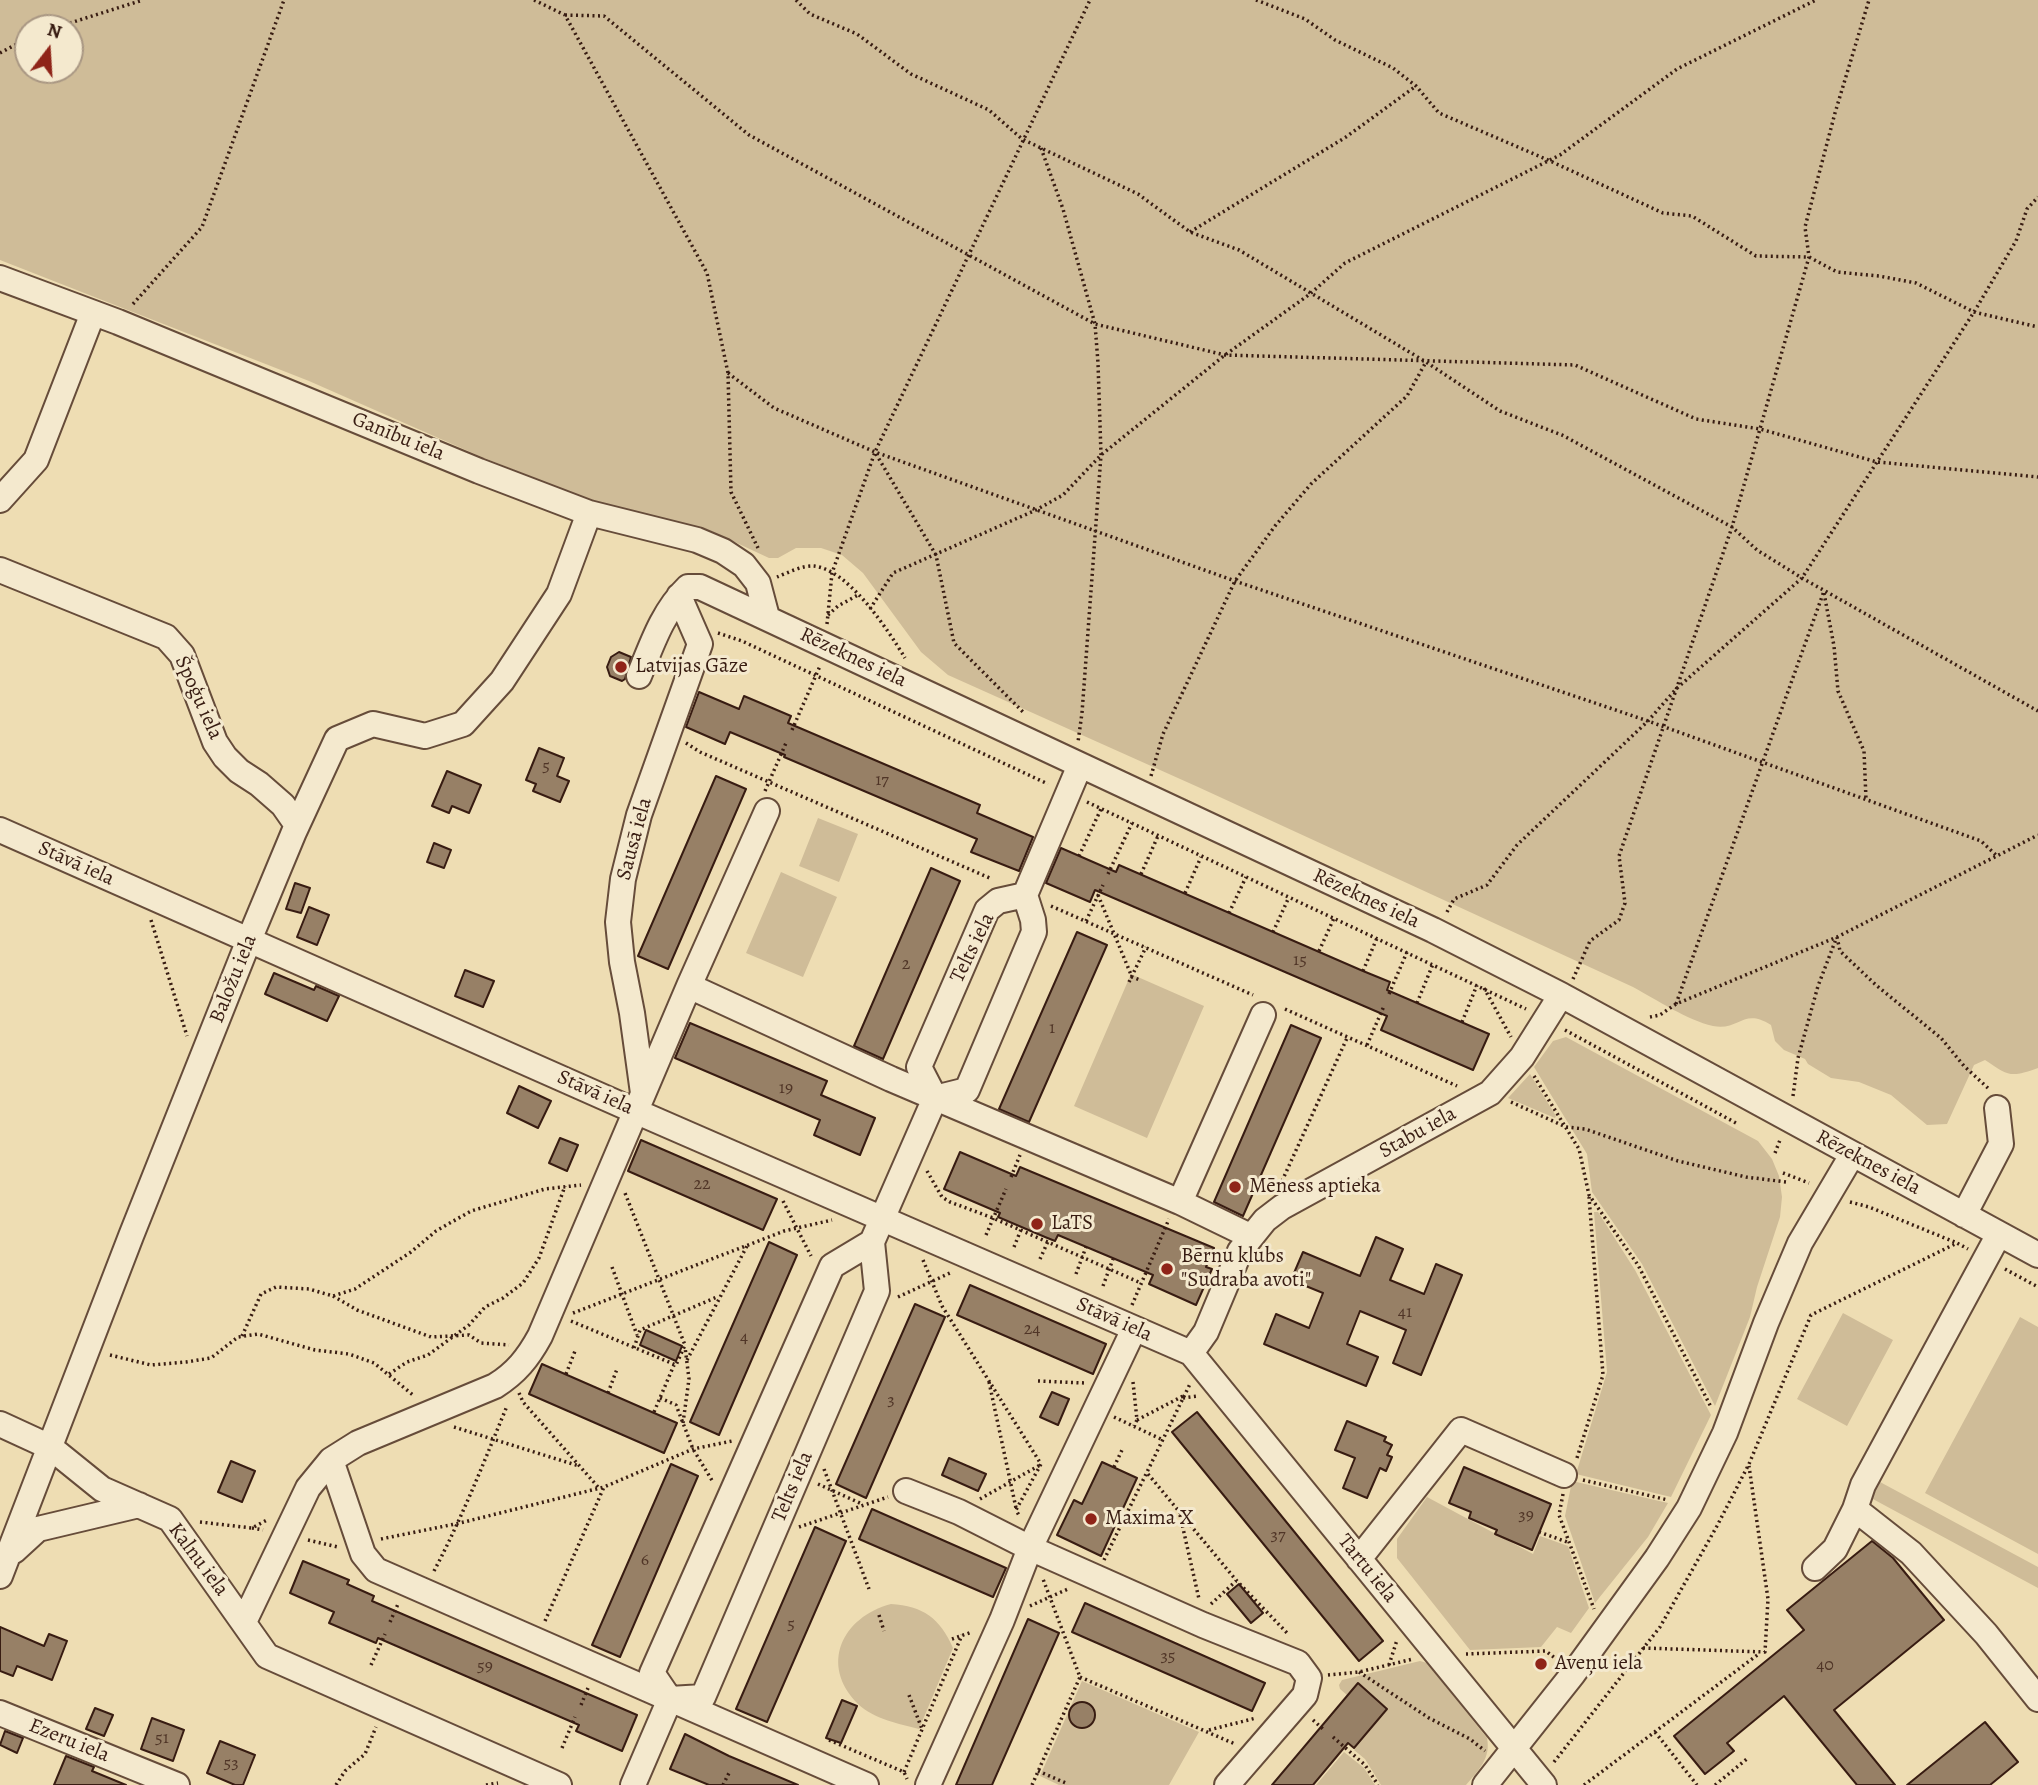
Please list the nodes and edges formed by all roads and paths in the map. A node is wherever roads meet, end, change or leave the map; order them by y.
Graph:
1 (143, 0) edge
2 (284, 0) edge
3 (534, 0) edge
4 (796, 0) edge
5 (1090, 0) edge
6 (1256, 0) edge
7 (1816, 0) edge
8 (1869, 0) edge
9 (565, 15) junction
10 (84, 19) edge
11 (1416, 86) junction
12 (1022, 139) junction
13 (1041, 148) junction
14 (1548, 160) junction
15 (2038, 197) edge
16 (1190, 232) junction
17 (968, 255) junction
18 (1809, 257) junction
19 (0, 278) edge
20 (1310, 294) junction
21 (1974, 312) junction
22 (93, 313) junction
23 (118, 322) junction
24 (1094, 324) junction
25 (2038, 327) edge
26 (1224, 355) junction
27 (1426, 362) junction
28 (728, 373) junction
29 (1760, 429) junction
30 (875, 452) junction
31 (1101, 455) junction
32 (1877, 462) junction
33 (2038, 477) edge
34 (0, 500) edge
35 (1036, 510) junction
36 (589, 513) junction
37 (1732, 527) junction
38 (1096, 532) junction
39 (761, 554) dead end
40 (936, 555) junction
41 (0, 570) edge
42 (832, 573) junction
43 (1802, 578) junction
44 (1235, 580) junction
45 (758, 583) junction
46 (1824, 590) junction
47 (858, 595) junction
48 (679, 596) junction
49 (870, 609) junction
50 (767, 617) junction
51 (827, 617) junction
52 (741, 641) dead end
53 (828, 646) junction
54 (639, 676) dead end
55 (816, 676) junction
56 (1676, 689) junction
57 (922, 691) junction
58 (2038, 710) edge
59 (1023, 712) dead end
60 (1648, 721) junction
61 (1664, 727) junction
62 (792, 730) dead end
63 (786, 743) dead end
64 (700, 752) dead end
65 (1761, 762) junction
66 (1077, 764) junction
67 (769, 781) junction
68 (1139, 793) junction
69 (1068, 794) junction
70 (1866, 800) junction
71 (1101, 809) junction
72 (767, 811) joint
73 (1132, 823) junction
74 (297, 825) junction
75 (0, 830) edge
76 (2038, 835) edge
77 (1158, 836) junction
78 (1079, 856) dead end
79 (1201, 856) junction
80 (1997, 856) junction
81 (1108, 874) dead end
82 (1141, 874) dead end
83 (1246, 877) junction
84 (1000, 883) dead end
85 (1103, 885) dead end
86 (1185, 893) dead end
87 (1098, 895) junction
88 (148, 896) junction
89 (1289, 897) junction
90 (1034, 899) junction
91 (1229, 913) dead end
92 (1334, 918) junction
93 (1086, 921) junction
94 (1433, 930) junction
95 (1273, 932) dead end
96 (1114, 933) junction
97 (1837, 937) junction
98 (1377, 938) junction
99 (249, 940) junction
100 (1146, 947) junction
101 (1319, 951) dead end
102 (1407, 952) junction
103 (1433, 964) junction
104 (1363, 971) dead end
105 (1132, 977) junction
106 (1140, 980) dead end
107 (1129, 982) dead end
108 (1477, 985) junction
109 (690, 986) junction
110 (1484, 988) junction
111 (1389, 994) dead end
112 (1563, 996) junction
113 (1417, 1003) dead end
114 (1676, 1004) junction
115 (1265, 1005) junction
116 (1384, 1006) dead end
117 (1534, 1013) dead end
118 (1648, 1017) dead end
119 (1462, 1022) dead end
120 (1560, 1027) dead end
121 (1348, 1036) junction
122 (187, 1038) dead end
123 (1367, 1045) junction
124 (1522, 1057) junction
125 (1490, 1093) junction
126 (935, 1098) junction
127 (639, 1102) junction
128 (1997, 1108) joint
129 (1789, 1120) junction
130 (1736, 1123) dead end
131 (1566, 1127) junction
132 (913, 1149) junction
133 (1852, 1154) junction
134 (1783, 1173) dead end
135 (785, 1177) junction
136 (1786, 1182) dead end
137 (1809, 1183) dead end
138 (605, 1185) junction
139 (565, 1186) junction
140 (1006, 1189) dead end
141 (1589, 1195) junction
142 (1178, 1201) junction
143 (1850, 1202) dead end
144 (852, 1206) junction
145 (1282, 1207) junction
146 (633, 1214) dead end
147 (1964, 1215) junction
148 (993, 1218) junction
149 (882, 1219) junction
150 (796, 1228) junction
151 (1021, 1229) junction
152 (912, 1232) junction
153 (1999, 1234) junction
154 (986, 1235) dead end
155 (1250, 1236) junction
156 (1048, 1240) junction
157 (872, 1242) junction
158 (1957, 1243) junction
159 (748, 1244) junction
160 (1014, 1247) dead end
161 (1086, 1247) dead end
162 (2038, 1255) edge
163 (1082, 1258) junction
164 (1985, 1258) junction
165 (1040, 1259) dead end
166 (1114, 1259) dead end
167 (977, 1260) junction
168 (814, 1265) dead end
169 (612, 1267) dead end
170 (1109, 1269) junction
171 (1076, 1274) dead end
172 (659, 1279) junction
173 (932, 1281) junction
174 (1140, 1283) junction
175 (1103, 1286) dead end
176 (2038, 1287) edge
177 (622, 1293) junction
178 (334, 1296) junction
179 (719, 1296) junction
180 (898, 1297) dead end
181 (611, 1299) dead end
182 (1134, 1300) dead end
183 (673, 1315) junction
184 (562, 1317) dead end
185 (1134, 1329) junction
186 (242, 1336) junction
187 (452, 1336) junction
188 (638, 1337) junction
189 (685, 1345) junction
190 (634, 1348) junction
191 (575, 1351) dead end
192 (531, 1352) junction
193 (85, 1355) junction
194 (1195, 1358) junction
195 (687, 1360) junction
196 (674, 1365) junction
197 (617, 1369) dead end
198 (389, 1374) junction
199 (566, 1374) dead end
200 (988, 1377) junction
201 (1038, 1381) dead end
202 (1108, 1384) junction
203 (608, 1392) dead end
204 (511, 1395) dead end
205 (1185, 1395) junction
206 (416, 1398) dead end
207 (660, 1398) junction
208 (523, 1402) dead end
209 (1096, 1408) junction
210 (654, 1412) dead end
211 (443, 1423) dead end
212 (0, 1424) edge
213 (683, 1426) junction
214 (1134, 1426) junction
215 (1725, 1433) junction
216 (493, 1439) junction
217 (1163, 1440) junction
218 (734, 1441) dead end
219 (50, 1447) junction
220 (693, 1449) junction
221 (1122, 1450) dead end
222 (1073, 1458) junction
223 (331, 1460) junction
224 (1041, 1464) junction
225 (1749, 1464) junction
226 (579, 1466) junction
227 (1114, 1467) dead end
228 (823, 1468) dead end
229 (1148, 1474) junction
230 (798, 1476) junction
231 (1568, 1476) junction
232 (1011, 1480) junction
233 (715, 1484) dead end
234 (601, 1487) junction
235 (831, 1490) junction
236 (906, 1491) joint
237 (1676, 1500) dead end
238 (301, 1503) junction
239 (139, 1505) junction
240 (863, 1505) junction
241 (1855, 1509) junction
242 (1016, 1510) junction
243 (959, 1512) junction
244 (840, 1513) junction
245 (1179, 1513) junction
246 (170, 1519) junction
247 (460, 1523) junction
248 (797, 1527) dead end
249 (1539, 1532) dead end
250 (379, 1540) dead end
251 (1570, 1543) junction
252 (1032, 1544) junction
253 (1359, 1559) junction
254 (4, 1567) edge
255 (1815, 1568) dead end
256 (1096, 1577) junction
257 (1236, 1580) junction
258 (869, 1589) dead end
259 (424, 1591) junction
260 (1050, 1597) junction
261 (878, 1615) dead end
262 (1202, 1619) junction
263 (1002, 1620) junction
264 (244, 1622) junction
265 (884, 1631) dead end
266 (1602, 1631) junction
267 (385, 1634) dead end
268 (962, 1635) dead end
269 (1289, 1635) dead end
270 (542, 1642) junction
271 (1643, 1648) junction
272 (1761, 1652) junction
273 (1460, 1655) dead end
274 (1413, 1659) dead end
275 (372, 1665) dead end
276 (1359, 1672) junction
277 (1573, 1674) junction
278 (1080, 1677) junction
279 (1309, 1678) junction
280 (909, 1695) dead end
281 (670, 1699) junction
282 (2038, 1699) edge
283 (384, 1708) junction
284 (1291, 1710) junction
285 (0, 1713) edge
286 (575, 1717) dead end
287 (922, 1729) junction
288 (1207, 1731) junction
289 (1655, 1732) junction
290 (1333, 1737) dead end
291 (829, 1740) dead end
292 (562, 1748) dead end
293 (1253, 1752) junction
294 (1503, 1753) junction
295 (1748, 1758) dead end
296 (1554, 1762) dead end
297 (1038, 1771) junction
298 (904, 1772) junction
299 (729, 1773) dead end
300 (1068, 1784) edge
301 (177, 1785) edge
302 (336, 1785) edge
303 (559, 1785) edge
304 (633, 1785) edge
305 (723, 1785) edge
306 (866, 1785) edge
307 (909, 1785) edge
308 (928, 1785) edge
309 (1032, 1785) edge
310 (1227, 1785) edge
311 (1378, 1785) edge
312 (1485, 1785) edge
313 (1544, 1785) edge
314 (1584, 1785) edge
315 (1697, 1785) edge
316 (1715, 1785) edge

1 - 10 path
2 - 23 path
3 - 9 path
4 - 12 path
5 - 12 path
6 - 11 path
7 - 14 path
8 - 18 path
9 - 17 path
9 - 28 path
11 - 14 path
11 - 16 path
12 - 13 path
12 - 17 path
13 - 16 path
13 - 24 path
14 - 18 path
14 - 20 path
15 - 21 path
16 - 20 path
17 - 24 path
17 - 30 path
18 - 21 path
18 - 29 path
19 - 22 street, Ganību iela
20 - 26 path
20 - 27 path
21 - 25 path
21 - 32 path
22 - 23 street, Ganību iela
22 - 34 street
23 - 36 street, Ganību iela
24 - 26 path
24 - 31 path
26 - 27 path
26 - 31 path
27 - 29 path
27 - 37 path
27 - 44 path
28 - 30 path
28 - 39 path
29 - 32 path
29 - 37 path
30 - 35 path
30 - 40 path
30 - 42 path
31 - 35 path
31 - 38 path
32 - 33 path
32 - 43 path
35 - 38 path
35 - 40 path
36 - 45 street, Ganību iela
36 - 74 street, Baložu iela
37 - 43 path
37 - 56 path
38 - 44 path
38 - 66 path
40 - 49 path
40 - 59 path
41 - 74 street, Špoģu iela
42 - 45 path
42 - 47 path
42 - 51 path
43 - 46 path
43 - 56 path
44 - 60 path
44 - 68 path
45 - 50 street, Ganību iela
46 - 58 path
46 - 65 path
46 - 70 path
47 - 49 path
47 - 51 path
48 - 50 street, Rēzeknes iela
48 - 54 street
48 - 127 street, Sausā iela
49 - 57 path
50 - 53 street, Rēzeknes iela
51 - 53 path
52 - 55 path
53 - 57 street, Rēzeknes iela
55 - 62 path
55 - 69 path
56 - 60 path
56 - 61 path
57 - 66 street, Rēzeknes iela
60 - 61 path
60 - 94 path
61 - 65 path
61 - 112 path
63 - 67 path
64 - 67 path
65 - 70 path
65 - 114 path
66 - 68 street, Rēzeknes iela
66 - 69 street
67 - 72 path
67 - 84 path
68 - 94 street, Rēzeknes iela
69 - 71 path
69 - 90 street
70 - 80 path
71 - 73 path
71 - 78 path
72 - 109 street
73 - 77 path
73 - 81 path
74 - 99 street, Baložu iela
75 - 88 street, Stāvā iela
76 - 80 path
77 - 79 path
77 - 82 path
79 - 83 path
79 - 86 path
80 - 97 path
83 - 89 path
83 - 91 path
85 - 87 path
87 - 93 path
87 - 96 path
88 - 99 street, Stāvā iela
88 - 122 path
89 - 92 path
89 - 95 path
90 - 93 path
90 - 126 street, Telts iela
90 - 126 street, Telts iela
92 - 98 path
92 - 101 path
93 - 96 path
94 - 112 street, Rēzeknes iela
96 - 100 path
96 - 105 path
97 - 114 path
97 - 128 path
97 - 129 path
98 - 102 path
98 - 104 path
99 - 127 street, Stāvā iela
99 - 193 street, Baložu iela
100 - 105 path
100 - 115 path
102 - 103 path
102 - 111 path
103 - 108 path
103 - 113 path
105 - 106 path
105 - 107 path
108 - 110 path
108 - 119 path
109 - 126 street
109 - 127 street
110 - 117 path
110 - 124 path
112 - 124 street, Stabu iela
112 - 129 street, Rēzeknes iela
114 - 118 path
115 - 121 path
115 - 142 street
116 - 123 path
120 - 130 path
121 - 123 path
121 - 145 path
123 - 125 path
124 - 125 street, Stabu iela
124 - 131 path
125 - 131 path
125 - 145 street, Stabu iela
126 - 132 street, Telts iela
126 - 142 street
127 - 135 street, Stāvā iela
127 - 138 street
128 - 147 street
129 - 133 street, Rēzeknes iela
131 - 136 path
131 - 141 path
132 - 148 path
132 - 149 street, Telts iela
133 - 147 street, Rēzeknes iela
133 - 215 street
134 - 137 path
135 - 144 street, Stāvā iela
135 - 150 path
138 - 139 path
138 - 192 street
139 - 178 path
139 - 187 path
140 - 148 path
141 - 215 path
141 - 231 path
142 - 155 street
142 - 174 path
143 - 158 path
144 - 149 street, Stāvā iela
144 - 150 path
145 - 155 street, Stabu iela
146 - 172 path
147 - 153 street, Rēzeknes iela
148 - 151 path
148 - 154 path
149 - 152 street, Stāvā iela
149 - 157 street, Telts iela
150 - 159 path
150 - 168 path
151 - 156 path
151 - 160 path
152 - 167 street, Stāvā iela
152 - 173 path
153 - 162 street, Rēzeknes iela
153 - 164 street
155 - 194 street, Stabu iela
156 - 163 path
156 - 165 path
157 - 230 street, Telts iela
157 - 281 street
158 - 164 path
158 - 225 path
159 - 172 path
159 - 179 path
161 - 163 path
163 - 170 path
163 - 171 path
164 - 176 path
164 - 241 street
166 - 170 path
167 - 173 path
167 - 185 street, Stāvā iela
169 - 177 path
170 - 174 path
170 - 175 path
172 - 177 path
172 - 183 path
173 - 180 path
173 - 200 path
174 - 182 path
177 - 181 path
177 - 188 path
178 - 186 path
178 - 187 path
179 - 183 path
179 - 195 path
183 - 188 path
183 - 189 path
184 - 190 path
185 - 194 street, Stāvā iela
185 - 202 street
186 - 193 path
186 - 198 path
187 - 192 path
187 - 198 path
188 - 190 path
189 - 195 path
189 - 196 path
190 - 196 path
191 - 199 path
192 - 223 street
193 - 219 street, Baložu iela
194 - 205 path
194 - 253 street, Tartu iela
195 - 213 path
196 - 207 path
197 - 203 path
198 - 206 path
200 - 224 path
200 - 232 path
201 - 202 path
202 - 209 street
204 - 216 path
205 - 214 path
205 - 217 path
207 - 210 path
207 - 213 path
208 - 226 path
209 - 214 path
209 - 222 street
211 - 216 path
212 - 219 street, Kalnu iela
213 - 220 path
214 - 217 path
215 - 266 street
216 - 226 path
216 - 247 path
217 - 229 path
218 - 220 path
219 - 239 street, Kalnu iela
219 - 254 street, Baložu iela
220 - 233 path
220 - 234 path
221 - 227 path
222 - 224 path
222 - 252 street
223 - 238 street
223 - 259 street
224 - 232 path
224 - 242 path
225 - 271 path
225 - 272 path
226 - 234 path
228 - 235 path
229 - 245 path
229 - 256 path
230 - 235 path
230 - 281 street, Telts iela
231 - 237 path
231 - 251 path
231 - 253 street
232 - 242 path
232 - 243 path
234 - 247 path
234 - 270 path
235 - 240 path
235 - 244 path
236 - 240 path
236 - 243 street
238 - 246 path
238 - 264 street
239 - 246 street, Kalnu iela
239 - 254 street
240 - 244 path
241 - 255 street
241 - 282 street
242 - 252 path
243 - 252 street
244 - 248 path
244 - 258 path
245 - 257 path
245 - 262 path
246 - 264 street, Kalnu iela
247 - 250 path
247 - 259 path
249 - 251 path
251 - 266 path
252 - 256 street
252 - 260 path
252 - 263 street
253 - 294 street, Tartu iela
256 - 260 path
256 - 262 street
257 - 262 path
257 - 269 path
259 - 270 street
260 - 263 path
260 - 278 path
261 - 265 path
262 - 279 street
263 - 308 street
264 - 283 street, Kalnu iela
266 - 277 street
267 - 275 path
268 - 287 path
270 - 281 street
271 - 272 path
271 - 296 path
272 - 289 path
273 - 277 path
274 - 276 path
276 - 279 path
276 - 294 path
277 - 294 street
278 - 288 path
278 - 297 path
279 - 284 street
280 - 287 path
281 - 304 street
281 - 306 street
283 - 302 path
283 - 303 street, Kalnu iela
284 - 288 path
284 - 293 street
285 - 301 street, Ezeru iela
286 - 292 path
287 - 298 path
288 - 293 path
289 - 314 path
289 - 315 path
290 - 311 path
291 - 298 path
293 - 310 street
294 - 312 street
294 - 313 street, Tartu iela
295 - 316 path
297 - 300 path
297 - 309 path
298 - 307 path
299 - 305 path

